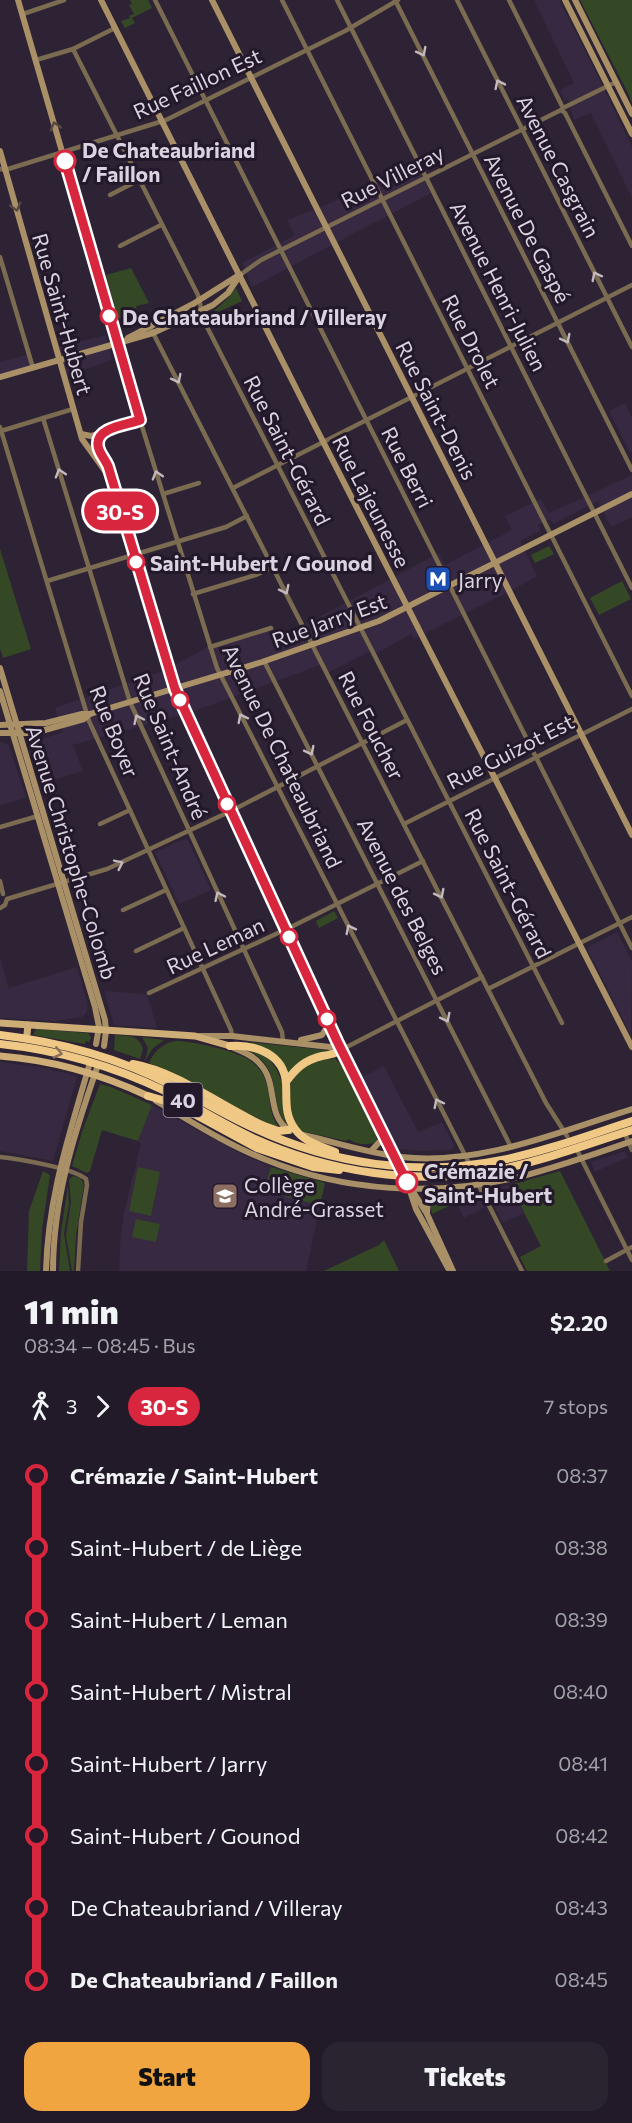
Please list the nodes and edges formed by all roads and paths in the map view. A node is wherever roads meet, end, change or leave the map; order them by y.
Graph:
1 (18, 0) edge
2 (64, 0) edge
3 (101, 0) edge
4 (155, 0) edge
5 (212, 0) edge
6 (282, 0) edge
7 (337, 0) edge
8 (396, 0) edge
9 (457, 0) edge
10 (509, 0) edge
11 (565, 0) edge
12 (575, 0) edge
13 (22, 14) junction
14 (115, 28) junction
15 (351, 28) junction
16 (73, 49) junction
17 (307, 50) junction
18 (36, 60) junction
19 (251, 78) junction
20 (616, 82) junction
21 (608, 86) junction
22 (205, 101) junction
23 (563, 109) junction
24 (632, 114) edge
25 (163, 122) junction
26 (522, 130) junction
27 (632, 134) edge
28 (117, 136) junction
29 (0, 151) edge
30 (63, 153) junction
31 (472, 154) junction
32 (3, 169) edge
33 (426, 177) junction
34 (139, 180) junction
35 (110, 195) dead end
36 (382, 199) junction
37 (161, 225) junction
38 (326, 227) junction
39 (120, 246) dead end
40 (632, 246) edge
41 (280, 250) junction
42 (0, 257) edge
43 (240, 275) junction
44 (632, 285) edge
45 (607, 298) junction
46 (199, 300) junction
47 (201, 311) junction
48 (557, 323) junction
49 (152, 330) junction
50 (117, 344) junction
51 (511, 346) junction
52 (632, 347) edge
53 (60, 360) junction
54 (33, 368) junction
55 (467, 369) junction
56 (0, 377) edge
57 (411, 396) junction
58 (73, 409) junction
59 (43, 418) junction
60 (140, 420) junction
61 (365, 420) junction
62 (1, 429) edge
63 (103, 432) junction
64 (81, 434) junction
65 (323, 441) junction
66 (277, 465) junction
67 (632, 470) edge
68 (110, 478) junction
69 (199, 483) dead end
70 (232, 488) junction
71 (163, 494) junction
72 (632, 494) edge
73 (594, 513) junction
74 (247, 516) junction
75 (551, 535) junction
76 (178, 541) junction
77 (133, 555) junction
78 (495, 564) junction
79 (273, 567) junction
80 (89, 568) junction
81 (47, 581) junction
82 (449, 586) junction
83 (632, 588) edge
84 (194, 594) junction
85 (407, 608) junction
86 (271, 627) dead end
87 (360, 628) junction
88 (312, 645) junction
89 (210, 646) junction
90 (264, 661) junction
91 (0, 668) edge
92 (220, 675) junction
93 (175, 689) junction
94 (0, 691) edge
95 (632, 696) edge
96 (130, 702) junction
97 (632, 709) edge
98 (88, 715) junction
99 (407, 720) junction
100 (0, 725) edge
101 (13, 725) junction
102 (0, 734) edge
103 (16, 734) junction
104 (581, 734) junction
105 (363, 744) junction
106 (536, 757) junction
107 (318, 767) junction
108 (495, 778) junction
109 (277, 788) junction
110 (448, 801) junction
111 (130, 810) junction
112 (231, 811) junction
113 (38, 816) junction
114 (100, 824) dead end
115 (404, 824) junction
116 (0, 827) edge
117 (189, 831) junction
118 (632, 835) edge
119 (148, 849) junction
120 (423, 861) junction
121 (0, 881) edge
122 (61, 883) junction
123 (378, 884) junction
124 (166, 890) junction
125 (1, 894) edge
126 (7, 899) junction
127 (337, 904) junction
128 (0, 908) edge
129 (123, 910) dead end
130 (632, 917) edge
131 (620, 923) junction
132 (184, 928) junction
133 (286, 930) junction
134 (578, 944) junction
135 (632, 948) edge
136 (244, 949) junction
137 (136, 951) dead end
138 (533, 967) junction
139 (203, 968) junction
140 (482, 977) junction
141 (488, 989) junction
142 (149, 993) dead end
143 (437, 1000) junction
144 (396, 1021) junction
145 (0, 1023) edge
146 (562, 1023) dead end
147 (329, 1024) junction
148 (28, 1025) junction
149 (103, 1030) junction
150 (27, 1034) dead end
151 (0, 1035) edge
152 (195, 1036) junction
153 (232, 1036) junction
154 (284, 1041) junction
155 (0, 1044) edge
156 (96, 1044) dead end
157 (104, 1046) dead end
158 (230, 1046) junction
159 (632, 1047) edge
160 (340, 1048) junction
161 (0, 1056) edge
162 (117, 1061) junction
163 (92, 1070) junction
164 (286, 1082) junction
165 (148, 1096) junction
166 (632, 1109) edge
167 (616, 1114) junction
168 (619, 1121) dead end
169 (632, 1121) edge
170 (288, 1130) junction
171 (565, 1134) junction
172 (385, 1136) junction
173 (630, 1138) edge
174 (511, 1147) junction
175 (372, 1150) junction
176 (632, 1150) edge
177 (579, 1155) junction
178 (0, 1157) edge
179 (466, 1158) junction
180 (396, 1159) junction
181 (351, 1160) junction
182 (62, 1170) junction
183 (361, 1170) junction
184 (476, 1181) junction
185 (431, 1188) junction
186 (411, 1189) junction
187 (426, 1214) junction
188 (629, 1249) edge
189 (632, 1260) edge
190 (606, 1261) dead end
191 (46, 1271) edge
192 (53, 1271) edge
193 (78, 1271) edge
194 (452, 1271) edge
195 (522, 1271) edge

1 - 13 main road, Avenue De Chateaubriand
2 - 13 street
3 - 14 main road, Rue Lajeunesse
4 - 22 street, Rue Berri
5 - 19 main road, Rue Saint-Denis
6 - 17 street, Rue Drolet
7 - 15 street, Avenue Henri-Julien
8 - 15 street, Rue Faillon Est
8 -> 31 street, Avenue De Gaspé
26 -> 9 street, Avenue Casgrain
10 - 23 street
11 - 21 main road
12 - 20 main road
13 - 18 main road, Avenue De Chateaubriand
14 - 16 street
14 - 25 main road, Rue Lajeunesse
15 - 17 street, Rue Faillon Est
15 - 33 street, Avenue Henri-Julien
16 - 18 street
16 - 28 street, Rue Saint-Gérard
17 - 19 street, Rue Faillon Est
17 - 36 street, Rue Drolet
30 -> 18 main road, Avenue De Chateaubriand
19 - 22 street, Rue Faillon Est
19 - 38 main road, Rue Saint-Denis
20 - 21 street, Rue Villeray
20 - 24 main road
21 - 23 street, Rue Villeray
21 - 27 main road
22 - 25 street, Rue Faillon Est
22 - 41 street, Rue Berri
23 - 26 street, Rue Villeray
23 - 40 street
25 - 28 street, Rue Faillon Est
25 - 43 main road, Rue Lajeunesse
26 - 31 street, Rue Villeray
45 -> 26 street, Avenue Casgrain
28 - 30 street, Rue Faillon Est
28 - 34 street, Rue Saint-Gérard
29 - 32 main road, Rue Saint-Hubert
30 - 32 street, Rue Faillon Est
30 - 50 main road, Avenue De Chateaubriand
31 - 33 street, Rue Villeray
31 - 48 street, Avenue De Gaspé
32 -> 53 main road, Rue Saint-Hubert
33 - 36 street, Rue Villeray
33 - 51 street, Avenue Henri-Julien
34 - 35 street
34 - 37 street, Rue Saint-Gérard
36 - 38 street, Rue Villeray
36 - 55 street, Rue Drolet
37 - 39 street
37 - 46 street, Rue Saint-Gérard
38 - 41 street, Rue Villeray
38 - 57 main road, Rue Saint-Denis
41 - 43 street, Rue Villeray
41 - 61 street, Rue Berri
42 - 54 street
43 - 46 main road, Rue Villeray
43 - 47 main road, Rue Villeray
43 - 65 main road, Rue Lajeunesse
44 - 45 street
45 - 48 street
45 - 52 street, Avenue Casgrain
46 - 47 street, Rue Saint-Gérard
46 - 49 main road, Rue Villeray
47 - 49 main road, Rue Villeray
47 - 66 street, Rue Saint-Gérard
48 - 51 street
48 -> 67 street, Avenue De Gaspé
49 - 50 main road, Rue Villeray
49 -> 70 street, Rue Foucher
50 - 53 main road, Rue Villeray
50 - 60 main road, Avenue De Chateaubriand
51 - 55 street
51 - 73 street, Avenue Henri-Julien
53 - 54 main road, Rue Villeray
53 - 58 main road, Rue Saint-Hubert
54 - 56 main road, Rue Villeray
55 - 57 street
55 - 75 street, Rue Drolet
57 - 61 street
57 - 78 main road, Rue Saint-Denis
58 - 59 street
58 - 64 main road, Rue Saint-Hubert
59 - 62 street
80 -> 59 street, Rue Saint-André
60 - 63 main road
71 -> 60 street, Avenue De Chateaubriand
61 - 65 street
61 - 82 street, Rue Berri
62 - 81 street, Rue Boyer
63 - 64 main road
63 - 68 main road, Rue Saint-Hubert
64 - 68 main road, Rue Saint-Hubert
65 - 66 street
65 - 85 main road, Rue Lajeunesse
66 - 70 street
66 - 87 street, Rue Saint-Gérard
68 - 77 main road, Rue Saint-Hubert
69 - 71 street
70 - 74 street, Rue Foucher
71 - 76 street, Avenue De Chateaubriand
72 - 73 main road, Rue Jarry Est
73 - 75 main road, Rue Jarry Est
73 - 83 street, Avenue Henri-Julien
74 - 76 street
74 - 79 street, Rue Foucher
75 - 78 main road, Rue Jarry Est
75 - 95 street, Rue Drolet
76 - 77 street
76 - 84 street, Avenue De Chateaubriand
77 - 80 street
77 - 93 main road, Rue Saint-Hubert
78 - 82 main road, Rue Jarry Est
78 - 104 main road, Rue Saint-Denis
79 - 84 street
79 -> 88 street, Rue Foucher
80 - 81 street
80 - 96 street, Rue Saint-André
81 - 98 street, Rue Boyer
82 - 85 main road, Rue Jarry Est
82 - 106 street, Rue Berri
84 - 89 street, Avenue De Chateaubriand
85 - 87 main road, Rue Jarry Est
85 - 108 main road, Rue Lajeunesse
86 - 89 street
87 - 88 main road, Rue Jarry Est
87 - 99 street, Rue Saint-Gérard
88 - 90 main road, Rue Jarry Est
88 - 105 street, Rue Foucher
89 - 92 street, Avenue De Chateaubriand
90 - 92 main road, Rue Jarry Est
90 -> 107 street, Avenue des Belges
91 - 101 main road, Avenue Christophe-Colomb
92 - 93 main road, Rue Jarry Est
109 -> 92 street, Avenue De Chateaubriand
93 - 96 main road, Rue Jarry Est
93 - 112 main road, Rue Saint-Hubert
94 - 101 main road, Avenue Christophe-Colomb
96 - 98 main road, Rue Jarry Est
117 -> 96 street, Rue Saint-André
97 - 104 street, Rue Guizot Est
98 - 101 main road, Rue Jarry Est
98 - 103 main road, Rue Jarry Est
98 - 111 street, Rue Boyer
99 - 105 street
99 - 110 street, Rue Saint-Gérard
100 - 101 main road, Rue Jarry Est
101 - 103 main road, Avenue Christophe-Colomb
102 - 103 main road, Rue Jarry Est
103 - 113 main road, Avenue Christophe-Colomb
103 - 122 main road, Avenue Christophe-Colomb
104 - 106 street, Rue Guizot Est
104 - 118 main road, Rue Saint-Denis
105 - 107 street
105 - 115 street, Rue Foucher
106 - 108 street, Rue Guizot Est
106 - 131 street, Rue Berri
107 - 109 street
107 - 123 street, Avenue des Belges
108 - 110 street, Rue Guizot Est
108 - 134 main road, Rue Lajeunesse
109 - 112 street
109 - 127 street, Avenue De Chateaubriand
110 - 115 street, Rue Guizot Est
110 - 138 street, Rue Saint-Gérard
111 - 114 street
111 - 119 street, Rue Boyer
112 - 117 street
112 - 133 main road, Rue Saint-Hubert
113 - 116 street
113 - 122 main road, Avenue Christophe-Colomb
115 - 120 street, Rue Foucher
117 - 119 street
136 -> 117 street, Rue Saint-André
122 -> 119 street
119 - 124 street, Rue Boyer
120 - 123 street, Rue Leman
120 -> 140 street, Rue Foucher
121 - 125 street
122 - 126 street
122 - 149 main road, Avenue Christophe-Colomb
123 - 127 street, Rue Leman
123 - 143 street, Avenue des Belges
124 - 129 street
124 - 132 street, Rue Boyer
125 - 126 street
126 - 128 street
127 - 133 street, Rue Leman
144 -> 127 street, Avenue De Chateaubriand
130 - 131 street
131 - 134 street
131 - 135 street, Rue Berri
132 - 137 street
132 - 139 street, Rue Boyer
133 - 136 street, Rue Leman
133 - 147 main road, Rue Saint-Hubert
134 - 138 street
134 - 159 main road, Rue Lajeunesse
136 - 139 street, Rue Leman
136 - 154 street, Rue Saint-André
138 - 141 street
138 - 146 street, Rue Saint-Gérard
139 - 142 street, Rue Leman
139 - 153 street, Rue Boyer
140 - 141 street, Rue Foucher
140 - 143 street
141 - 171 street, Rue Foucher
143 - 144 street
143 -> 174 street, Avenue des Belges
144 - 160 street
179 -> 144 street, Avenue De Chateaubriand
145 - 148 main road
147 - 154 main road
147 - 160 main road, Rue Saint-Hubert
148 - 149 main road
148 - 150 main road
149 - 152 main road
149 - 156 main road, Avenue Christophe-Colomb
149 - 157 main road, Avenue Christophe-Colomb
151 - 162 highway, 40
152 - 153 main road
152 - 158 main road
153 - 154 main road
154 - 160 main road
155 -> 183 highway, 40
158 - 164 highway
158 - 170 main road
160 - 164 highway
160 - 172 main road, Rue Saint-Hubert
161 - 163 main road
162 - 170 highway
162 - 181 highway, 40
163 - 165 main road
163 - 182 main road
164 - 181 highway
165 - 183 highway
165 - 186 main road
166 - 167 main road
167 - 168 street
167 - 171 main road
169 - 181 highway, 40
170 - 175 main road
171 - 174 main road
172 - 175 main road
172 - 180 main road, Rue Saint-Hubert
173 - 176 street
173 - 177 main road
173 - 183 highway, 40
174 - 179 main road
175 - 180 main road
177 - 184 main road
177 - 188 street
178 - 182 street
179 - 180 main road
182 - 191 main road
182 - 192 main road
182 - 193 street
184 - 185 main road
184 - 195 street
185 - 186 main road
185 - 187 main road
186 - 187 main road
186 - 194 main road
187 - 194 main road
188 - 189 street
188 - 190 street

